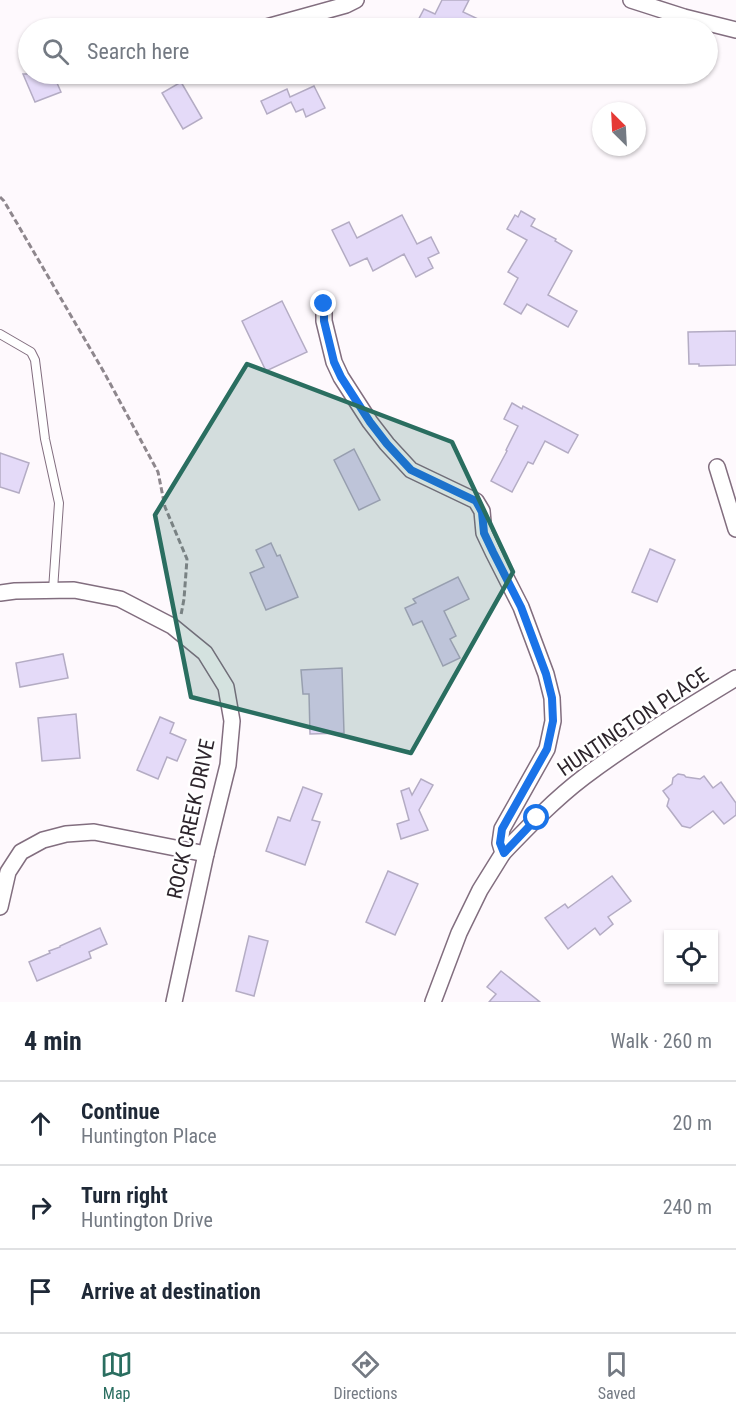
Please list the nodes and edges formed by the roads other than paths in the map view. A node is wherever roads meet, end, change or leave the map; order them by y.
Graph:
1 (356, 0) edge
2 (631, 0) edge
3 (299, 18) edge
4 (688, 18) edge
5 (718, 26) edge
6 (736, 30) edge
7 (324, 304) dead end
8 (0, 334) edge
9 (717, 467) dead end
10 (736, 529) edge
11 (53, 590) junction
12 (0, 593) edge
13 (736, 678) edge
14 (504, 853) junction
15 (206, 854) junction
16 (0, 908) edge
17 (174, 1002) edge
18 (433, 1002) edge

1 - 3 street
2 - 4 street
5 - 6 street
7 - 14 street
8 - 11 lane
9 - 10 street
11 - 12 street, ROCK CREEK DRIVE
11 - 15 street, ROCK CREEK DRIVE
13 - 14 street, HUNTINGTON PLACE
14 - 18 street, HUNTINGTON PLACE
15 - 16 street
15 - 17 street, ROCK CREEK DRIVE

